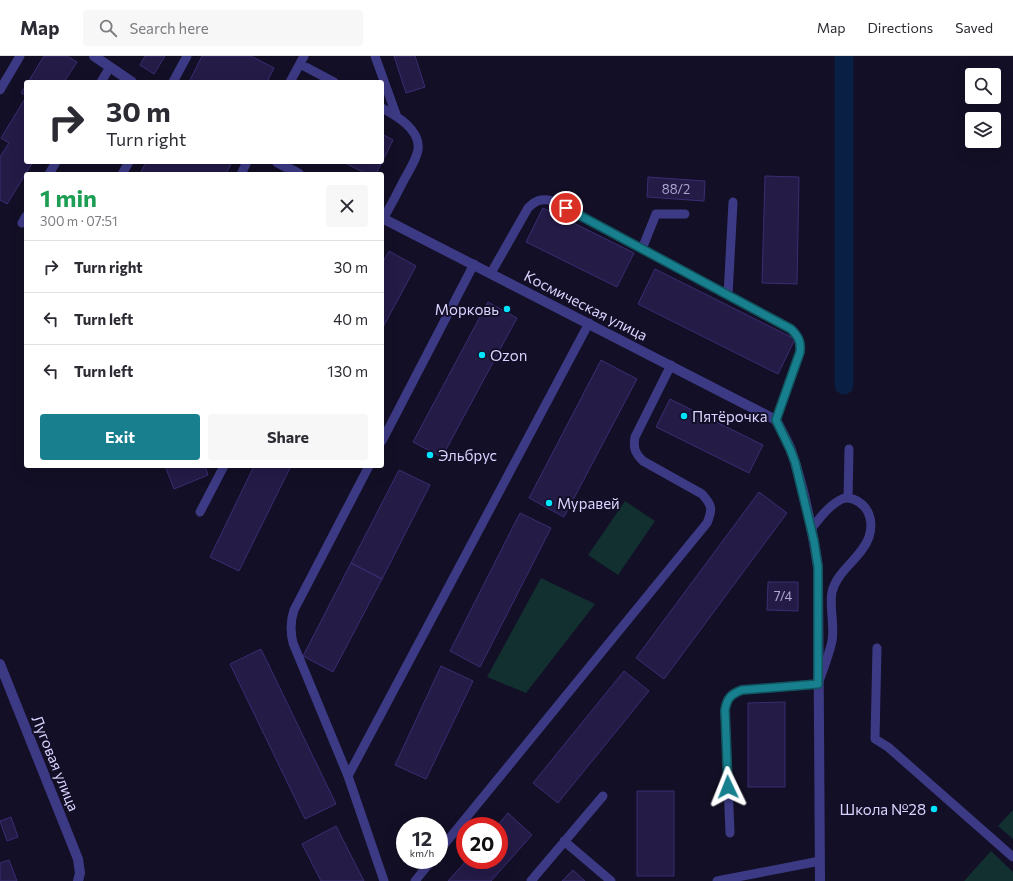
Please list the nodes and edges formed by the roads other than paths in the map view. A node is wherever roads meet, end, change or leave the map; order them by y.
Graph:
1 (20, 56) edge
2 (94, 56) edge
3 (187, 56) edge
4 (375, 56) edge
5 (302, 60) edge
6 (110, 67) junction
7 (102, 80) edge
8 (129, 80) edge
9 (174, 80) edge
10 (291, 80) edge
11 (331, 80) edge
12 (384, 80) edge
13 (384, 81) edge
14 (0, 91) edge
15 (384, 109) edge
16 (397, 116) junction
17 (281, 164) edge
18 (295, 172) edge
19 (733, 202) dead end
20 (685, 214) dead end
21 (384, 215) edge
22 (384, 220) edge
23 (642, 249) junction
24 (474, 264) junction
25 (491, 273) junction
26 (728, 295) junction
27 (589, 323) junction
28 (671, 365) junction
29 (776, 420) junction
30 (384, 437) edge
31 (849, 449) dead end
32 (223, 468) edge
33 (368, 468) edge
34 (848, 498) junction
35 (200, 512) dead end
36 (811, 529) junction
37 (877, 648) dead end
38 (0, 664) edge
39 (818, 684) junction
40 (348, 776) junction
41 (603, 796) dead end
42 (730, 833) dead end
43 (448, 840) edge
44 (564, 841) junction
45 (1013, 858) edge
46 (820, 861) junction
47 (425, 869) edge
48 (79, 877) edge
49 (384, 881) edge
50 (415, 881) edge
51 (531, 881) edge
52 (611, 881) edge
53 (717, 881) edge
54 (820, 881) edge

1 - 14 lane
2 - 6 street
3 - 9 lane
4 - 12 lane
5 - 10 lane
5 - 11 lane
6 - 7 lane
6 - 8 street
13 - 16 lane
15 - 16 lane
16 - 21 lane
17 - 18 street
19 - 26 lane
20 - 23 lane
22 - 24 street, Космическая улица
23 - 25 lane
23 - 26 lane
24 - 25 street, Космическая улица
24 - 30 lane
25 - 27 street, Космическая улица
26 - 29 lane
27 - 28 street, Космическая улица
27 - 40 lane
28 - 29 street, Космическая улица
28 - 43 lane
29 - 36 street
31 - 34 lane
32 - 35 lane
33 - 40 lane
34 - 36 lane
34 - 39 lane
36 - 39 street
37 - 45 lane
38 - 48 street, Луговая улица
39 - 42 lane
39 - 46 street
40 - 49 lane
41 - 44 lane
44 - 51 lane
44 - 52 lane
46 - 53 lane
46 - 54 street
47 - 50 lane

